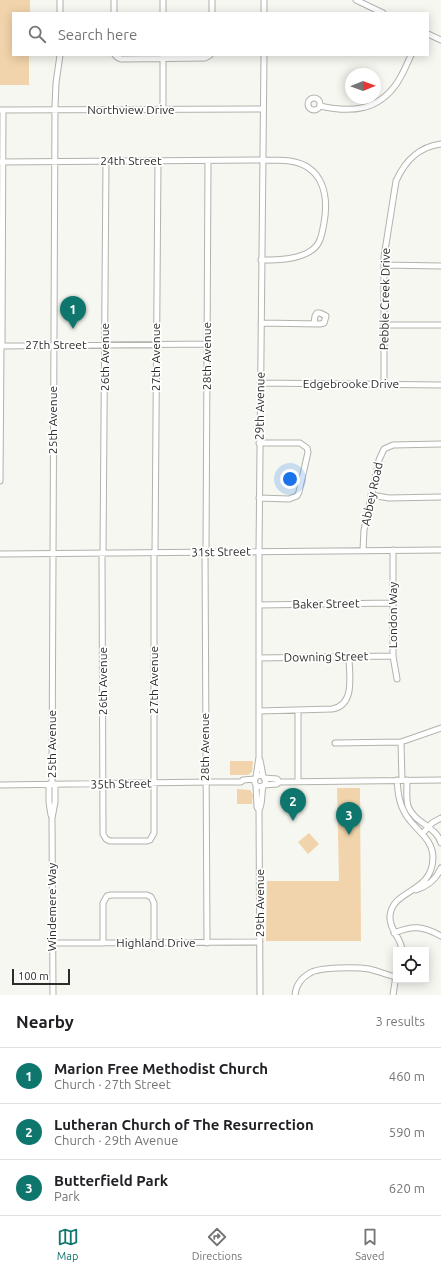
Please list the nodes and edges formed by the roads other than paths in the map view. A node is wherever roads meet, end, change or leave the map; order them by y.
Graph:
1 (60, 0) edge
2 (114, 0) edge
3 (164, 0) edge
4 (212, 0) edge
5 (264, 0) edge
6 (356, 0) edge
7 (60, 12) edge
8 (114, 12) edge
9 (163, 12) edge
10 (212, 12) edge
11 (264, 12) edge
12 (381, 12) edge
13 (429, 34) edge
14 (441, 40) edge
15 (60, 56) edge
16 (116, 56) edge
17 (208, 56) edge
18 (264, 56) edge
19 (411, 56) edge
20 (163, 57) edge
21 (320, 106) dead end
22 (262, 109) junction
23 (2, 110) edge
24 (55, 110) junction
25 (163, 110) junction
26 (441, 144) edge
27 (262, 160) junction
28 (106, 161) junction
29 (158, 161) junction
30 (208, 161) junction
31 (2, 162) edge
32 (55, 162) junction
33 (261, 260) junction
34 (384, 265) junction
35 (441, 266) edge
36 (1, 292) edge
37 (261, 323) junction
38 (314, 324) dead end
39 (384, 325) junction
40 (441, 325) edge
41 (156, 344) junction
42 (207, 344) junction
43 (54, 345) junction
44 (105, 345) junction
45 (1, 346) edge
46 (260, 383) junction
47 (384, 384) junction
48 (441, 385) edge
49 (260, 443) junction
50 (441, 444) edge
51 (0, 481) edge
52 (371, 495) junction
53 (441, 497) edge
54 (259, 498) junction
55 (363, 550) junction
56 (392, 550) junction
57 (441, 550) edge
58 (205, 552) junction
59 (259, 552) junction
60 (103, 553) junction
61 (154, 553) junction
62 (0, 554) edge
63 (52, 554) junction
64 (393, 603) junction
65 (259, 605) junction
66 (393, 656) junction
67 (349, 657) junction
68 (259, 658) junction
69 (397, 678) dead end
70 (298, 710) junction
71 (259, 711) junction
72 (441, 728) edge
73 (401, 742) junction
74 (335, 743) dead end
75 (259, 757) junction
76 (263, 777) junction
77 (402, 780) junction
78 (441, 780) edge
79 (255, 781) junction
80 (298, 781) junction
81 (205, 782) junction
82 (279, 782) junction
83 (154, 783) junction
84 (52, 784) junction
85 (103, 784) junction
86 (0, 785) edge
87 (264, 785) junction
88 (259, 810) junction
89 (441, 818) edge
90 (429, 827) junction
91 (423, 833) junction
92 (441, 843) edge
93 (432, 864) junction
94 (441, 868) edge
95 (409, 892) junction
96 (394, 933) junction
97 (441, 936) edge
98 (260, 942) junction
99 (52, 943) junction
100 (103, 943) junction
101 (154, 943) junction
102 (207, 943) junction
103 (401, 947) edge
104 (393, 976) edge
105 (395, 983) edge
106 (52, 995) edge
107 (260, 995) edge
108 (295, 995) edge
109 (393, 995) edge

1 - 7 street
2 - 8 street
3 - 9 street
4 - 10 street
5 - 11 street
6 - 12 street
13 - 14 street
15 - 24 street, 25th Avenue
16 - 20 street
17 - 20 street
18 - 22 street, 29th Avenue
19 - 21 street
20 - 25 street
22 - 25 street, Northview Drive
22 - 27 street, 29th Avenue
23 - 24 street, Northview Drive
23 - 31 street
24 - 25 street, Northview Drive
24 - 32 street, 25th Avenue
26 - 34 street, Pebble Creek Drive
27 - 30 street, 24th Street
27 - 33 street, 29th Avenue
27 - 33 street, 24th Street
28 - 29 street, 24th Street
28 - 32 street, 24th Street
28 - 44 street, 26th Avenue
29 - 30 street, 24th Street
29 - 41 street, 27th Avenue
30 - 42 street, 28th Avenue
31 - 32 street, 24th Street
31 - 36 street
32 - 43 street, 25th Avenue
33 - 37 street, 29th Avenue
34 - 35 street
34 - 39 street, Pebble Creek Drive
36 - 45 street
37 - 38 street
37 - 46 street, 29th Avenue
39 - 40 street
39 - 47 street, Pebble Creek Drive
41 - 42 street, 27th Street
41 - 44 street, 27th Street
41 - 61 street, 27th Avenue
42 - 58 street, 28th Avenue
43 - 44 street, 27th Street
43 - 45 street, 27th Street
43 - 63 street, 25th Avenue
44 - 60 street, 26th Avenue
45 - 51 street
46 - 47 street, Edgebrooke Drive
46 - 49 street, 29th Avenue
47 - 48 street, Edgebrooke Drive
49 - 54 street, 29th Avenue
49 - 54 street
50 - 52 street, Abbey Road
52 - 53 street
52 - 55 street, Abbey Road
54 - 59 street, 29th Avenue
55 - 56 street, 31st Street
55 - 59 street, 31st Street
56 - 57 street, 31st Street
56 - 64 street, London Way
58 - 59 street, 31st Street
58 - 61 street, 31st Street
58 - 81 street, 28th Avenue
59 - 65 street, 29th Avenue
60 - 61 street, 31st Street
60 - 63 street, 31st Street
60 - 85 street, 26th Avenue
61 - 83 street, 27th Avenue
62 - 63 street, 31st Street
63 - 84 street, 25th Avenue
64 - 65 street, Baker Street
64 - 66 street, London Way
65 - 68 street, 29th Avenue
66 - 67 street, Downing Street
66 - 69 street, London Way
67 - 68 street, Downing Street
67 - 70 street
68 - 71 street, 29th Avenue
70 - 71 street
70 - 80 street
71 - 75 street, 29th Avenue
72 - 73 street
73 - 74 street
73 - 77 street
75 - 76 street, 29th Avenue
75 - 79 street, 29th Avenue
76 - 79 street
76 - 82 street
76 - 87 street
77 - 78 street
77 - 80 street
77 - 90 street
77 - 91 street
79 - 81 street, 35th Street
79 - 87 street
79 - 88 street, 29th Avenue
80 - 82 street
81 - 83 street, 35th Street
81 - 102 street, 28th Avenue
82 - 87 street
83 - 85 street, 35th Street
83 - 85 street, 27th Avenue
84 - 85 street, 35th Street
84 - 86 street, 35th Street
84 - 99 street, Windemere Way
87 - 88 street, 29th Avenue
88 - 98 street, 29th Avenue
89 - 90 street
90 - 91 street
90 - 92 street
91 - 93 street
93 - 94 street
93 - 95 street
94 - 95 street
95 - 96 street
96 - 97 street
96 - 103 street
98 - 102 street, Highland Drive
98 - 107 street, 29th Avenue
99 - 100 street, Highland Drive
99 - 106 street, Windemere Way
100 - 101 street, Highland Drive
100 - 101 street
101 - 102 street, Highland Drive
104 - 108 street
105 - 109 street

